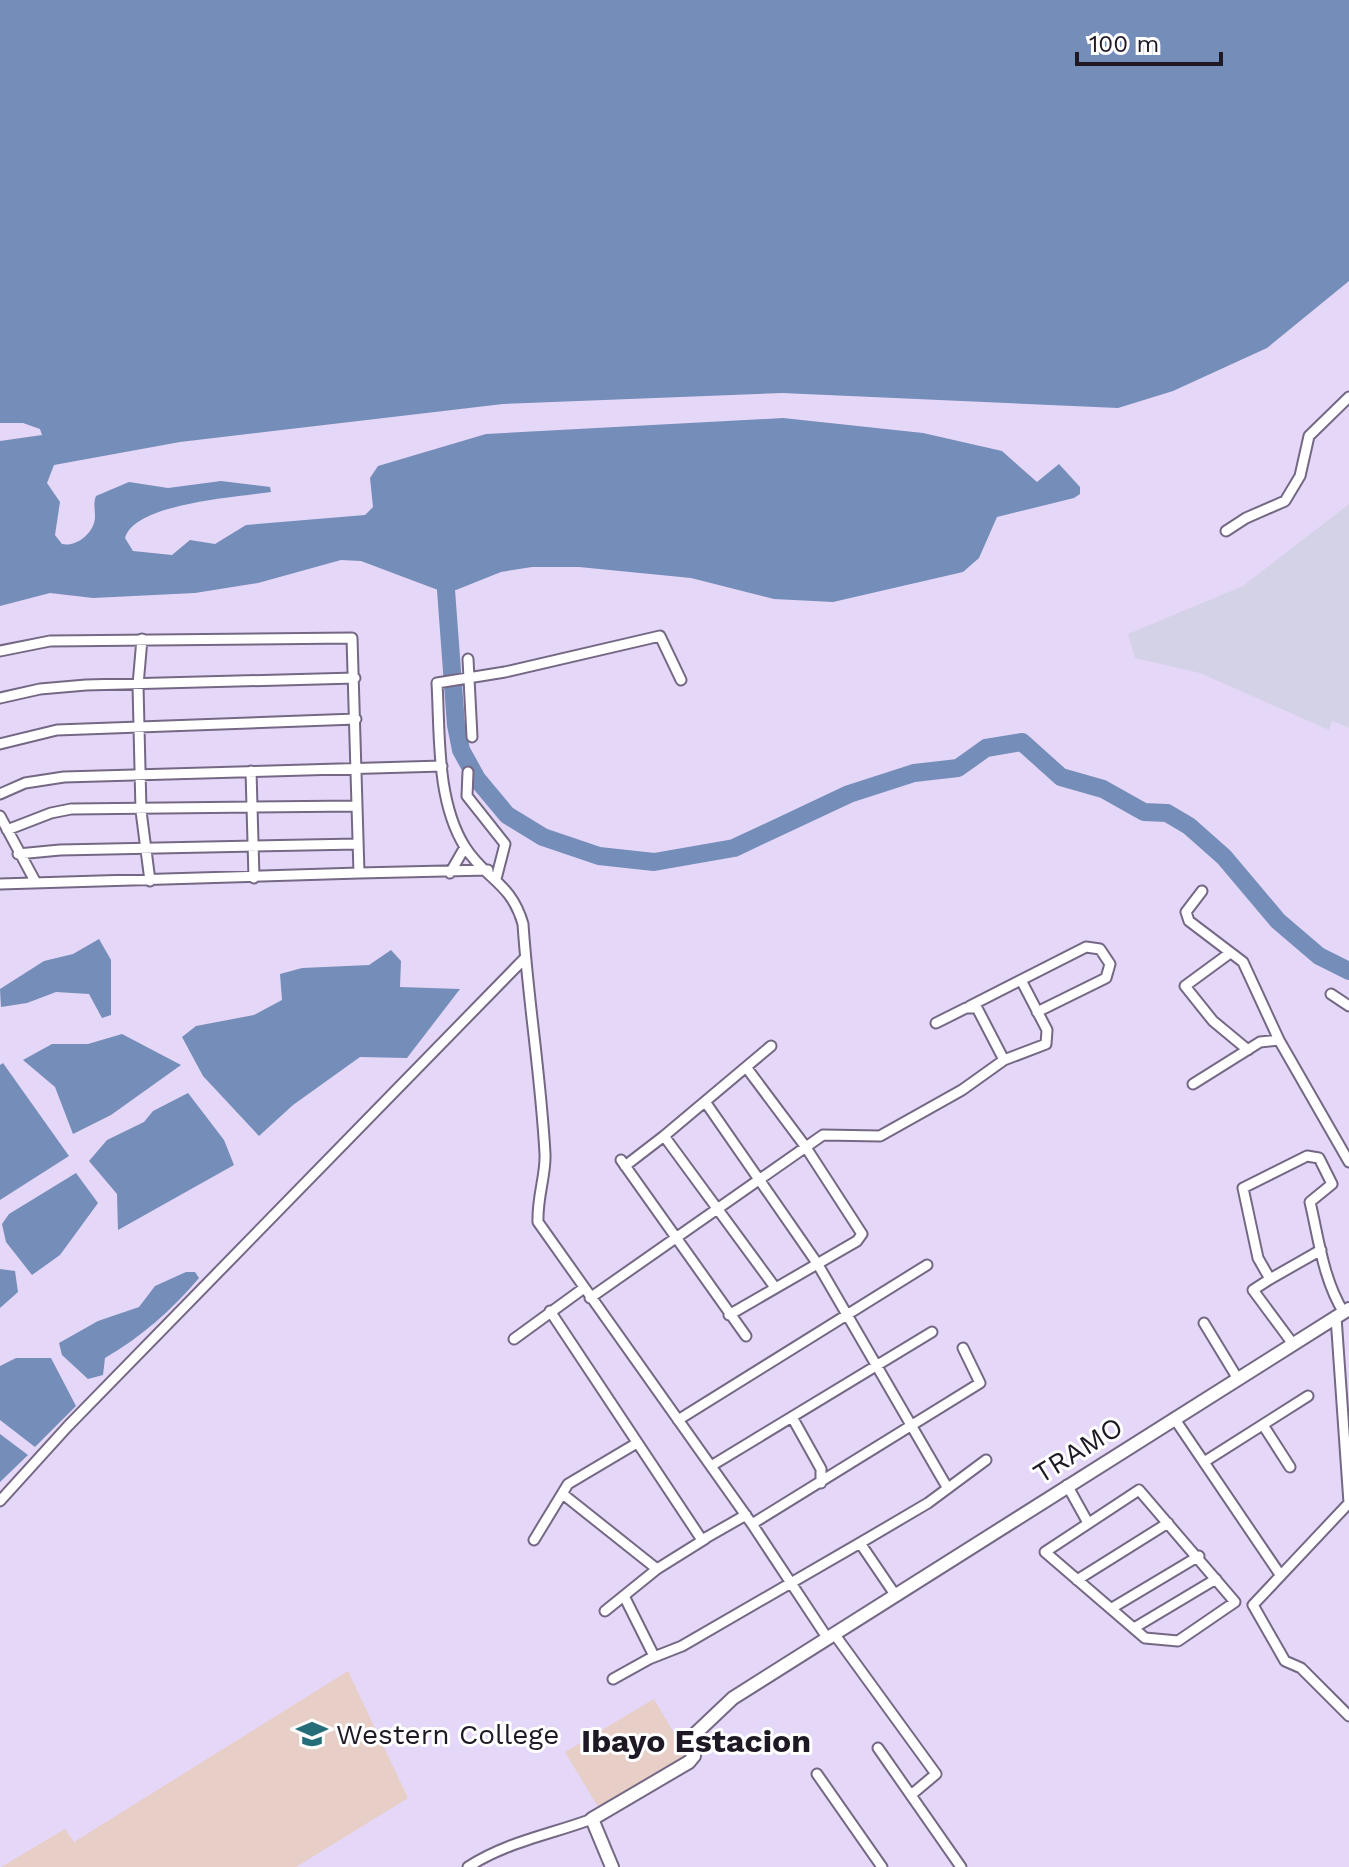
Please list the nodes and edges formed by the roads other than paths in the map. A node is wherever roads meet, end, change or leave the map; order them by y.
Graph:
1 (1349, 397) edge
2 (1226, 531) dead end
3 (142, 639) junction
4 (0, 651) edge
5 (468, 659) dead end
6 (355, 678) junction
7 (466, 679) junction
8 (681, 680) dead end
9 (138, 685) junction
10 (0, 698) edge
11 (356, 719) junction
12 (138, 728) junction
13 (472, 737) dead end
14 (0, 744) edge
15 (442, 766) junction
16 (356, 769) junction
17 (251, 771) junction
18 (468, 772) dead end
19 (140, 775) junction
20 (0, 794) edge
21 (357, 806) junction
22 (253, 809) junction
23 (141, 811) junction
24 (0, 816) edge
25 (7, 830) junction
26 (358, 844) junction
27 (465, 847) junction
28 (255, 848) junction
29 (148, 849) junction
30 (18, 854) junction
31 (488, 870) junction
32 (359, 873) junction
33 (450, 873) junction
34 (254, 878) junction
35 (496, 879) junction
36 (35, 881) junction
37 (150, 881) junction
38 (0, 884) edge
39 (1202, 891) dead end
40 (1230, 953) junction
41 (525, 958) junction
42 (1021, 980) junction
43 (1331, 994) dead end
44 (1349, 1006) edge
45 (966, 1008) junction
46 (1037, 1012) junction
47 (936, 1023) dead end
48 (1279, 1040) junction
49 (771, 1046) dead end
50 (1248, 1050) junction
51 (1004, 1060) junction
52 (746, 1067) junction
53 (1193, 1084) dead end
54 (706, 1103) junction
55 (664, 1136) junction
56 (805, 1146) junction
57 (1349, 1162) edge
58 (758, 1178) junction
59 (717, 1207) junction
60 (675, 1237) junction
61 (1321, 1250) junction
62 (817, 1263) junction
63 (927, 1265) dead end
64 (1270, 1279) junction
65 (774, 1286) junction
66 (584, 1288) junction
67 (590, 1298) junction
68 (550, 1311) junction
69 (1343, 1313) edge
70 (729, 1315) junction
71 (847, 1315) junction
72 (1204, 1323) dead end
73 (932, 1332) dead end
74 (746, 1336) dead end
75 (514, 1339) dead end
76 (1293, 1344) junction
77 (963, 1348) dead end
78 (877, 1365) junction
79 (1238, 1379) junction
80 (1308, 1396) dead end
81 (792, 1417) junction
82 (1174, 1418) junction
83 (678, 1420) junction
84 (1263, 1425) junction
85 (912, 1427) junction
86 (637, 1443) junction
87 (986, 1460) dead end
88 (1204, 1462) junction
89 (711, 1466) junction
90 (1290, 1467) dead end
91 (821, 1483) junction
92 (1067, 1485) junction
93 (947, 1487) junction
94 (564, 1495) junction
95 (0, 1501) edge
96 (1349, 1502) edge
97 (749, 1520) junction
98 (1087, 1521) junction
99 (1168, 1523) junction
100 (707, 1539) junction
101 (534, 1540) dead end
102 (860, 1543) junction
103 (1199, 1556) junction
104 (657, 1569) junction
105 (1279, 1573) junction
106 (1216, 1579) junction
107 (1077, 1580) junction
108 (790, 1582) junction
109 (624, 1596) junction
110 (896, 1596) junction
111 (1235, 1602) junction
112 (1253, 1605) junction
113 (1112, 1608) junction
114 (605, 1611) dead end
115 (1134, 1628) junction
116 (832, 1637) junction
117 (654, 1656) junction
118 (613, 1679) dead end
119 (1349, 1713) edge
120 (878, 1748) dead end
121 (817, 1774) dead end
122 (911, 1795) junction
123 (592, 1819) junction
124 (468, 1867) edge
125 (612, 1867) edge
126 (882, 1867) edge
127 (961, 1867) edge

1 - 2 street
3 - 4 street
3 - 6 street
3 - 9 street
5 - 7 street
6 - 9 street
6 - 11 street
7 - 8 street
7 - 13 street
7 - 15 street
9 - 10 street
9 - 12 street
11 - 12 street
11 - 16 street
12 - 14 street
12 - 19 street
15 - 16 street
15 - 27 street
16 - 17 street
16 - 21 street
17 - 19 street
17 - 22 street
18 - 35 street
19 - 20 street
19 - 23 street
21 - 22 street
21 - 26 street
22 - 23 street
22 - 28 street
23 - 25 street
23 - 29 street
24 - 25 street
25 - 30 street
26 - 28 street
26 - 32 street
27 - 31 street
27 - 33 street
28 - 29 street
28 - 34 street
29 - 30 street
29 - 37 street
30 - 36 street
31 - 33 street
31 - 35 street
32 - 33 street
32 - 34 street
34 - 37 street
35 - 41 street
36 - 37 street
36 - 38 street
39 - 40 street
40 - 48 street
40 - 50 street
41 - 66 street
41 - 95 street
42 - 45 street
42 - 46 street
42 - 46 street
43 - 44 street
45 - 47 street
45 - 51 street
46 - 51 street
48 - 50 street
48 - 57 street
49 - 52 street
50 - 53 street
51 - 56 street
52 - 54 street
52 - 56 street
54 - 55 street
54 - 58 street
55 - 59 street
55 - 60 street
56 - 58 street
56 - 62 street
58 - 59 street
58 - 62 street
59 - 60 street
59 - 65 street
60 - 67 street
60 - 70 street
61 - 64 street
61 - 64 street
61 - 69 street
62 - 65 street
62 - 71 street
63 - 71 street
64 - 76 street
65 - 70 street
66 - 67 street
66 - 68 street
67 - 83 street
68 - 75 street
68 - 86 street
69 - 76 street, TRAMO
69 - 96 street
70 - 74 street
71 - 78 street
71 - 83 street
72 - 79 street
73 - 78 street
76 - 79 street, TRAMO
77 - 85 street
78 - 81 street
78 - 85 street
79 - 82 street, TRAMO
80 - 84 street
81 - 89 street
81 - 91 street
82 - 88 street
82 - 92 street, TRAMO
83 - 89 street
84 - 88 street
84 - 90 street
85 - 91 street
85 - 93 street
86 - 94 street
86 - 100 street
87 - 93 street
88 - 105 street
89 - 97 street
91 - 97 street
92 - 98 street
92 - 110 street, TRAMO
93 - 102 street
94 - 101 street
94 - 104 street
96 - 105 street
97 - 100 street
97 - 108 street
98 - 99 street
98 - 107 street
99 - 103 street
99 - 107 street
100 - 104 street
102 - 108 street
102 - 110 street
103 - 106 street
103 - 113 street
104 - 109 street
105 - 112 street
106 - 111 street
106 - 115 street
107 - 113 street
108 - 116 street
108 - 117 street
109 - 114 street
109 - 117 street
110 - 116 street, TRAMO
111 - 112 street
111 - 115 street
112 - 119 street
113 - 115 street
116 - 122 street
116 - 123 street, TRAMO
117 - 118 street
120 - 122 street
121 - 126 street
122 - 127 street
123 - 124 street
123 - 125 street

